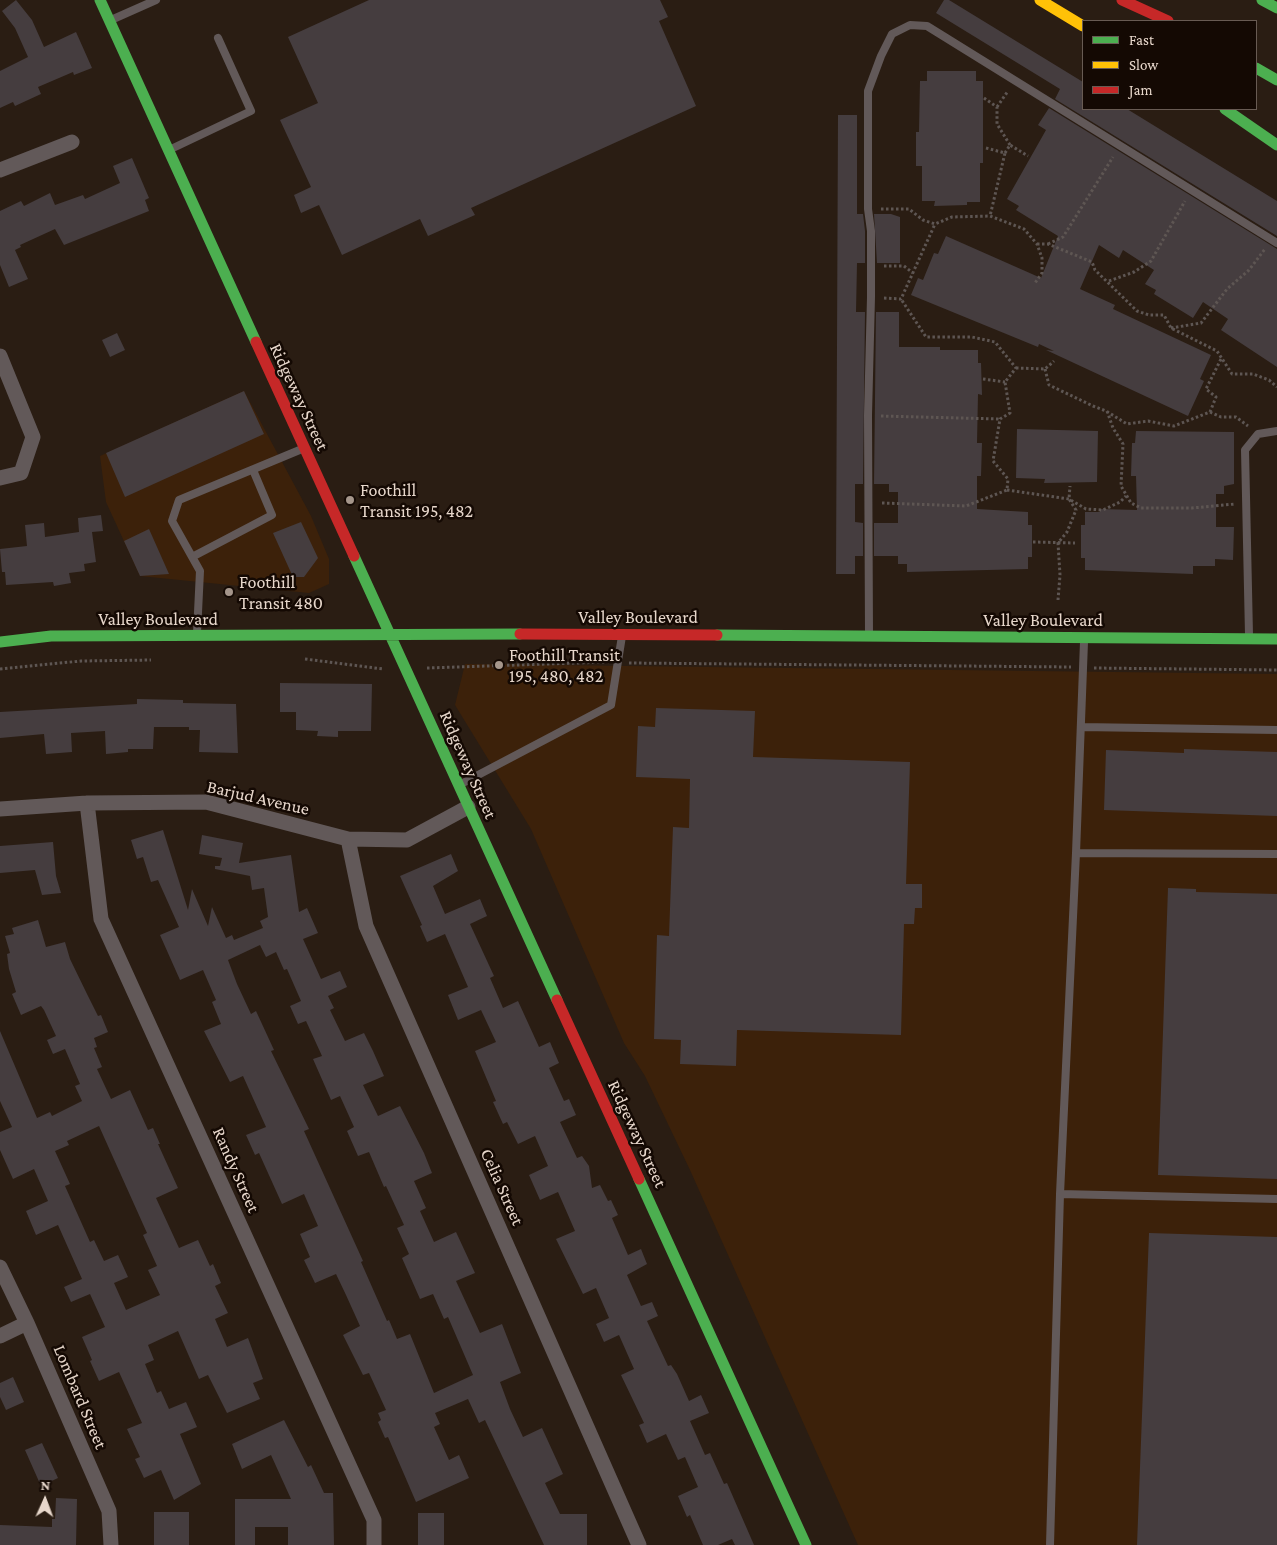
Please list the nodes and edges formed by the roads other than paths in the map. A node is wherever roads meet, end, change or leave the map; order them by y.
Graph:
1 (100, 0) edge
2 (156, 0) edge
3 (1040, 0) edge
4 (1122, 0) edge
5 (1262, 0) edge
6 (1277, 8) edge
7 (1166, 20) edge
8 (109, 21) junction
9 (1082, 25) edge
10 (218, 38) dead end
11 (1257, 69) edge
12 (1277, 80) edge
13 (1226, 110) edge
14 (72, 142) dead end
15 (1277, 145) edge
16 (167, 151) junction
17 (0, 170) edge
18 (1274, 241) edge
19 (0, 356) edge
20 (1277, 431) edge
21 (303, 448) junction
22 (253, 470) junction
23 (0, 478) edge
24 (192, 556) junction
25 (622, 634) junction
26 (390, 635) junction
27 (197, 636) junction
28 (869, 636) junction
29 (1084, 637) junction
30 (1277, 638) edge
31 (1250, 640) junction
32 (0, 642) edge
33 (1081, 727) junction
34 (1277, 730) edge
35 (458, 785) junction
36 (87, 803) junction
37 (468, 807) junction
38 (0, 809) edge
39 (348, 839) junction
40 (1076, 853) junction
41 (1277, 854) edge
42 (1060, 1194) junction
43 (1277, 1199) edge
44 (0, 1267) edge
45 (28, 1323) junction
46 (0, 1336) edge
47 (112, 1545) edge
48 (374, 1545) edge
49 (639, 1545) edge
50 (806, 1545) edge
51 (1050, 1545) edge

1 - 8 main road, Ridgeway Street
2 - 8 lane
3 - 9 main road
4 - 7 main road
5 - 6 main road
8 - 16 main road, Ridgeway Street
10 - 16 lane
11 - 12 main road
13 - 15 main road
14 - 17 street
16 - 21 main road, Ridgeway Street
18 - 28 lane
19 - 23 street
20 - 31 lane
21 - 22 lane
21 - 26 main road, Ridgeway Street
22 - 24 lane
22 - 24 lane
24 - 27 lane
25 - 26 main road, Valley Boulevard
25 - 28 main road, Valley Boulevard
25 - 35 lane
26 - 27 main road, Valley Boulevard
26 - 35 main road, Ridgeway Street
27 - 32 main road, Valley Boulevard
28 - 29 main road, Valley Boulevard
29 - 31 main road, Valley Boulevard
29 - 33 lane
30 - 31 main road, Valley Boulevard
33 - 34 lane
33 - 40 lane
35 - 37 main road, Ridgeway Street
36 - 38 street, Barjud Avenue
36 - 39 street, Barjud Avenue
36 - 48 street, Randy Street
37 - 39 street, Barjud Avenue
37 - 50 main road, Ridgeway Street
39 - 49 street, Celia Street
40 - 41 lane
40 - 42 lane
42 - 43 lane
42 - 51 lane
44 - 45 street, Lombard Street
45 - 46 street
45 - 47 street, Lombard Street

